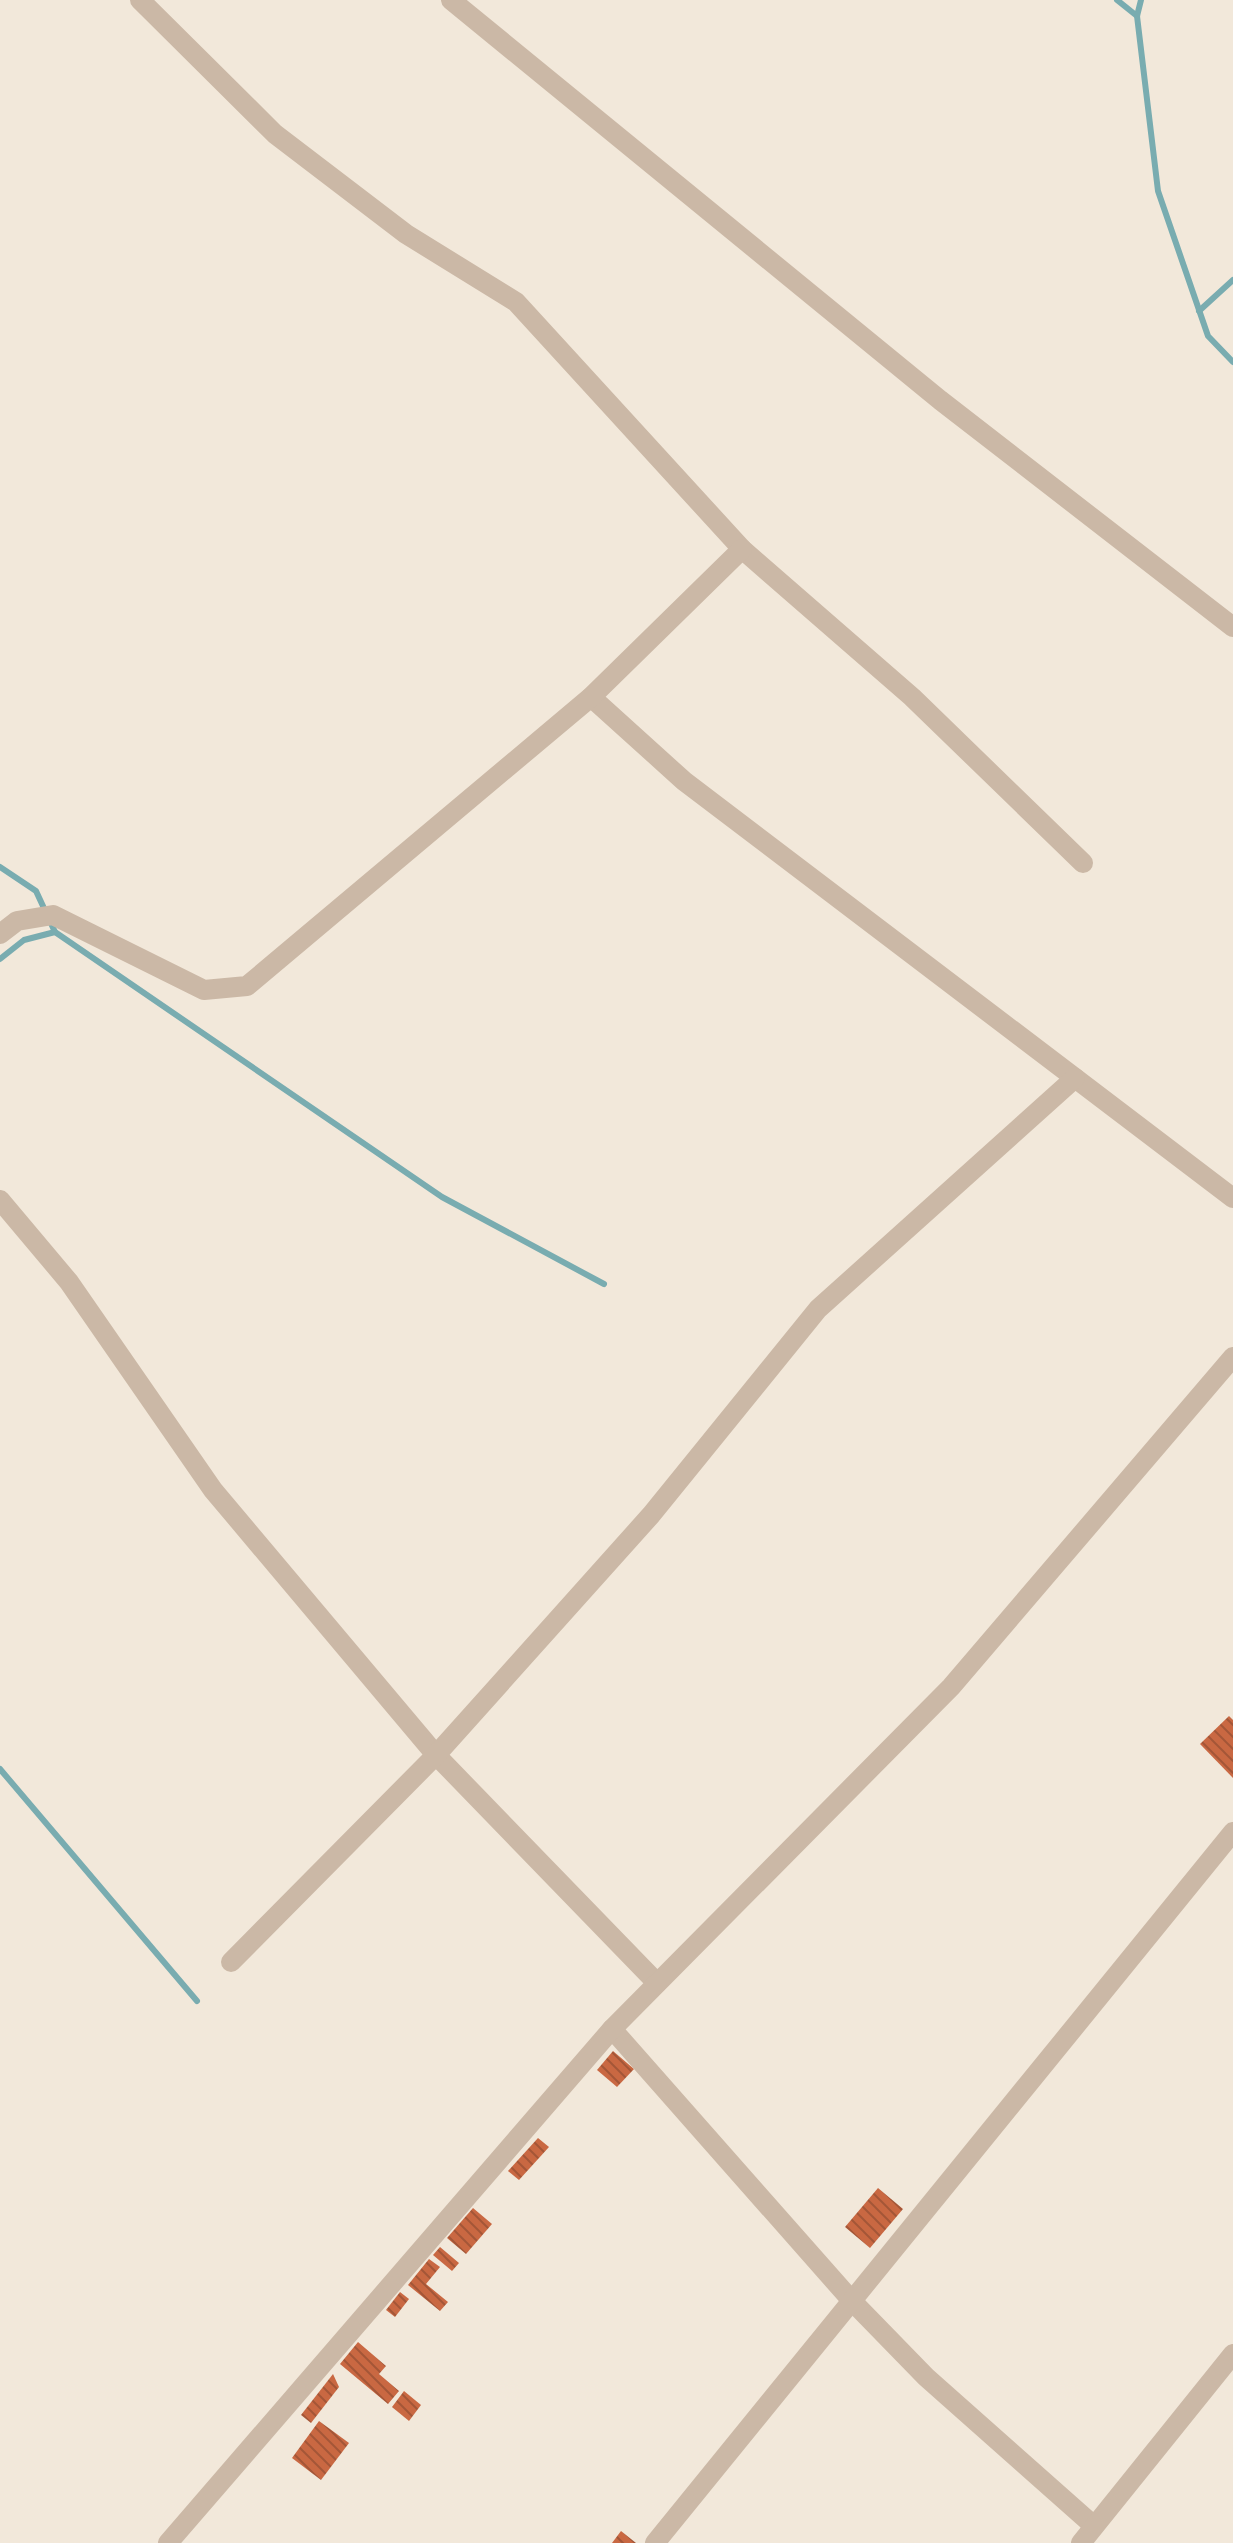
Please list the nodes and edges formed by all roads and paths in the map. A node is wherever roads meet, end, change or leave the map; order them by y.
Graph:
1 (140, 0) edge
2 (451, 0) edge
3 (742, 549) junction
4 (1233, 627) edge
5 (591, 697) junction
6 (1083, 863) dead end
7 (0, 934) edge
8 (1075, 1078) junction
9 (1233, 1198) edge
10 (0, 1200) edge
11 (1233, 1357) edge
12 (436, 1755) junction
13 (1233, 1832) edge
14 (231, 1962) dead end
15 (657, 1983) junction
16 (612, 2029) junction
17 (852, 2301) junction
18 (1233, 2354) edge
19 (1094, 2526) junction
20 (168, 2543) edge
21 (655, 2543) edge
22 (1081, 2543) edge

1 - 3 street
2 - 4 street
3 - 5 street
3 - 6 street
5 - 7 street
5 - 8 street
8 - 9 street
8 - 12 street
10 - 12 street
11 - 15 street
12 - 14 street
12 - 15 street
13 - 17 street
15 - 16 street
16 - 17 street
16 - 20 street
17 - 19 street
17 - 21 street
18 - 19 street
19 - 22 street

